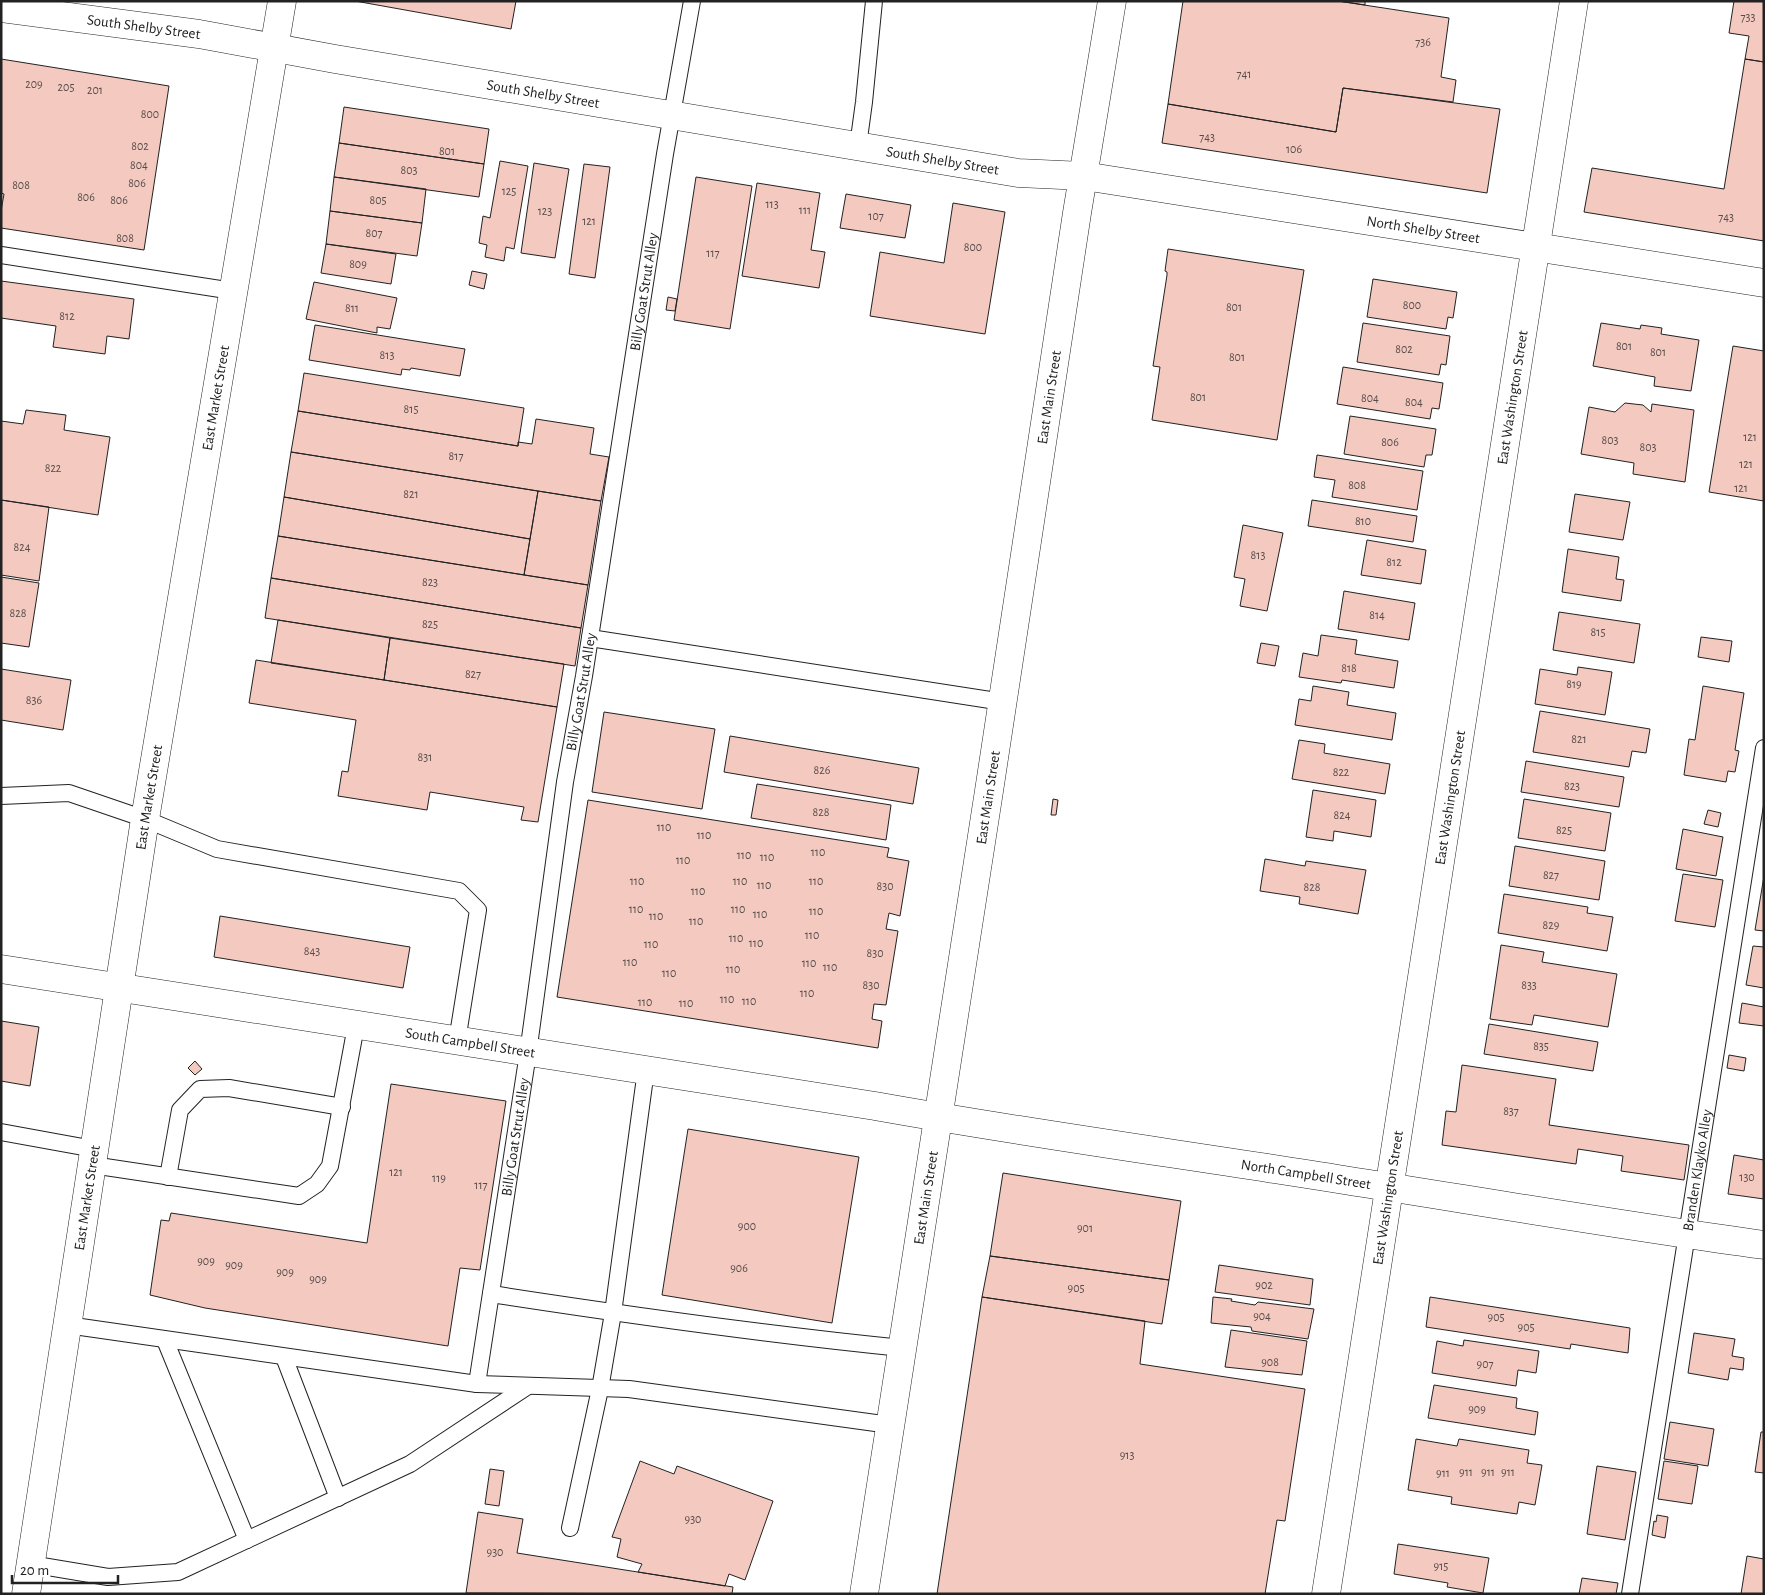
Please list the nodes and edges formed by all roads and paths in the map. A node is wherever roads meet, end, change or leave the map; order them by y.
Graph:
1 (282, 1) edge
2 (692, 1) edge
3 (874, 1) edge
4 (1112, 1) edge
5 (1574, 1) edge
6 (1, 8) edge
7 (273, 47) junction
8 (673, 115) junction
9 (858, 146) junction
10 (1084, 176) junction
11 (1535, 248) junction
12 (1, 255) edge
13 (1764, 284) edge
14 (233, 291) junction
15 (590, 638) junction
16 (1002, 702) junction
17 (1764, 748) edge
18 (1, 796) edge
19 (145, 819) junction
20 (1, 969) edge
21 (118, 987) junction
22 (356, 1026) junction
23 (457, 1041) junction
24 (528, 1053) junction
25 (646, 1070) junction
26 (342, 1107) junction
27 (938, 1118) junction
28 (1, 1132) edge
29 (93, 1157) junction
30 (168, 1176) junction
31 (1389, 1188) junction
32 (1687, 1235) junction
33 (1764, 1245) edge
34 (491, 1294) junction
35 (613, 1313) junction
36 (67, 1326) junction
37 (165, 1340) junction
38 (902, 1348) junction
39 (284, 1357) junction
40 (477, 1384) junction
41 (528, 1386) junction
42 (600, 1389) junction
43 (890, 1425) junction
44 (338, 1498) junction
45 (570, 1528) dead end
46 (247, 1540) junction
47 (30, 1564) junction
48 (26, 1594) edge
49 (864, 1594) edge
50 (1326, 1594) edge
51 (1630, 1594) edge

1 - 7 street, East Market Street
2 - 8 lane, Billy Goat Strut Alley
3 - 9 lane
4 - 10 street, East Main Street
5 - 11 street, East Washington Street
6 - 7 street, South Shelby Street
7 - 8 street, South Shelby Street
7 - 14 street, East Market Street
8 - 9 street, South Shelby Street
8 - 15 lane, Billy Goat Strut Alley
9 - 10 street, South Shelby Street
10 - 11 street, North Shelby Street
10 - 16 street, East Main Street
11 - 13 street, North Shelby Street
11 - 31 street, East Washington Street
12 - 14 lane
14 - 19 street, East Market Street
15 - 16 lane
15 - 24 lane, Billy Goat Strut Alley
16 - 27 street, East Main Street
17 - 32 lane, Branden Klayko Alley
18 - 19 lane
19 - 21 street, East Market Street
19 - 23 lane
20 - 21 street, South Campbell Street
21 - 22 street, South Campbell Street
21 - 29 street, East Market Street
22 - 23 street, South Campbell Street
22 - 26 lane
23 - 24 street, South Campbell Street
24 - 25 street, South Campbell Street
24 - 34 lane, Billy Goat Strut Alley
25 - 27 street, South Campbell Street
25 - 35 lane
26 - 30 lane
26 - 30 lane
27 - 31 street, North Campbell Street
27 - 38 street, East Main Street
28 - 29 lane
29 - 30 lane
29 - 36 street, East Market Street
31 - 32 street, North Campbell Street
31 - 50 street, East Washington Street
32 - 33 street, North Campbell Street
32 - 51 lane, Branden Klayko Alley
34 - 35 lane
34 - 40 lane, Billy Goat Strut Alley
35 - 38 lane
35 - 42 lane
36 - 37 lane
36 - 47 street, East Market Street
37 - 39 lane
37 - 46 lane
38 - 43 street, East Main Street
39 - 40 lane
39 - 44 lane
40 - 41 lane
41 - 42 lane
41 - 44 lane
42 - 43 lane
42 - 45 lane
43 - 49 street, East Main Street
44 - 46 lane
46 - 47 lane
47 - 48 street, East Market Street

